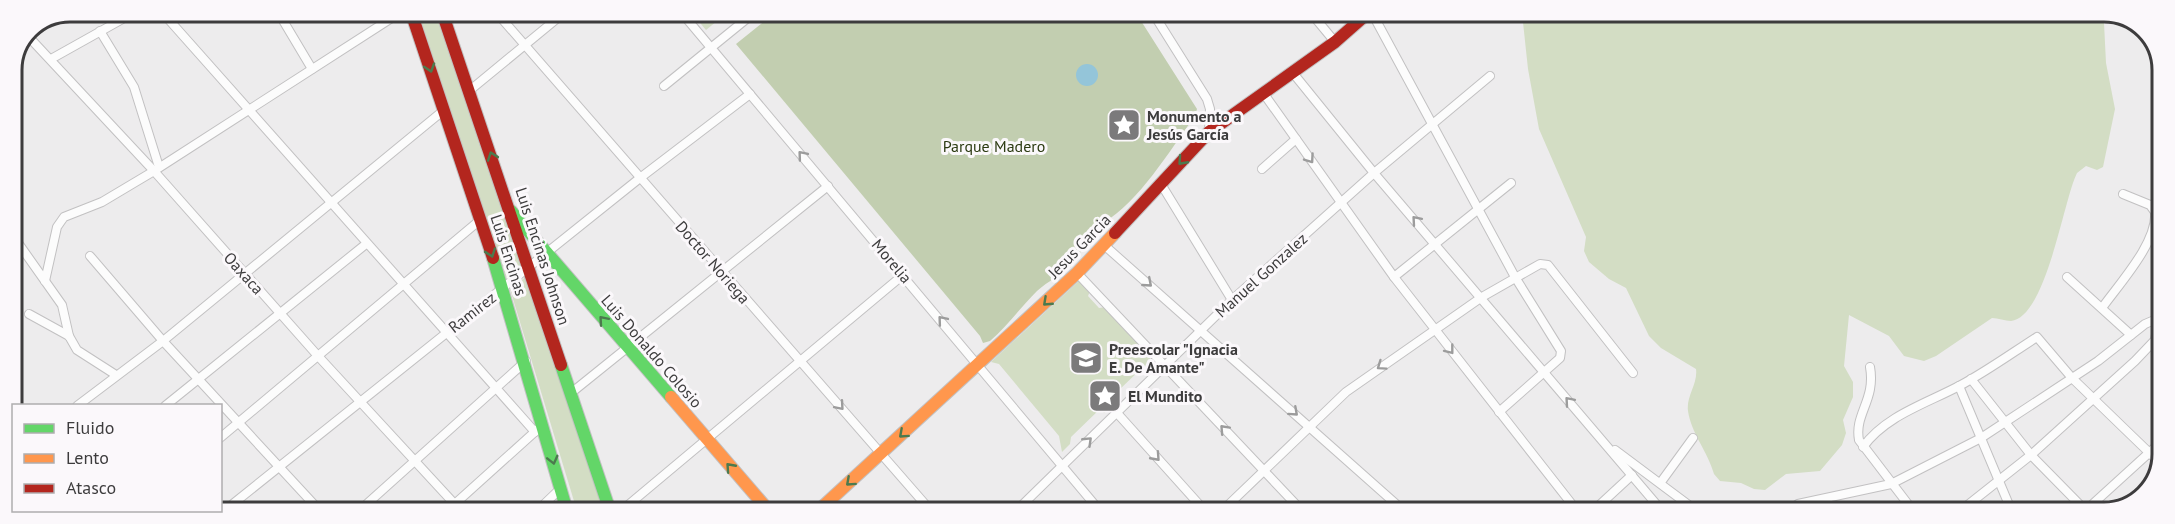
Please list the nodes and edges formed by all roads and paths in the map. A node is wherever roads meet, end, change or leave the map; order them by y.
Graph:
1 (115, 23) edge
2 (172, 23) edge
3 (285, 23) edge
4 (384, 23) edge
5 (415, 23) edge
6 (446, 23) edge
7 (506, 23) edge
8 (552, 23) edge
9 (690, 23) edge
10 (742, 23) edge
11 (1159, 23) edge
12 (1319, 23) edge
13 (1358, 23) edge
14 (1376, 23) edge
15 (100, 31) junction
16 (33, 41) edge
17 (1335, 42) junction
18 (525, 44) junction
19 (712, 48) junction
20 (51, 59) junction
21 (312, 69) junction
22 (1293, 74) junction
23 (1490, 76) dead end
24 (664, 86) dead end
25 (470, 91) junction
26 (750, 94) junction
27 (1264, 94) junction
28 (248, 109) junction
29 (444, 110) junction
30 (1432, 124) junction
31 (1209, 132) junction
32 (1296, 139) junction
33 (157, 169) junction
34 (1262, 169) dead end
35 (1374, 172) junction
36 (640, 177) junction
37 (1511, 183) dead end
38 (1161, 184) junction
39 (828, 186) junction
40 (2123, 194) dead end
41 (1341, 203) junction
42 (330, 204) junction
43 (2152, 207) edge
44 (1478, 210) junction
45 (511, 211) junction
46 (480, 220) junction
47 (2152, 232) edge
48 (1435, 243) junction
49 (366, 244) junction
50 (1104, 244) junction
51 (23, 250) edge
52 (545, 254) junction
53 (90, 256) dead end
54 (530, 266) junction
55 (720, 271) junction
56 (1077, 273) junction
57 (244, 274) junction
58 (903, 275) junction
59 (1515, 277) junction
60 (2067, 277) dead end
61 (1394, 278) junction
62 (45, 281) junction
63 (403, 285) junction
64 (503, 288) junction
65 (1482, 297) junction
66 (1232, 300) junction
67 (2102, 308) junction
68 (29, 314) dead end
69 (279, 314) junction
70 (2152, 322) edge
71 (1202, 330) junction
72 (1434, 331) junction
73 (446, 333) junction
74 (2131, 335) junction
75 (69, 336) junction
76 (163, 341) junction
77 (626, 347) junction
78 (2152, 348) edge
79 (318, 356) junction
80 (526, 361) junction
81 (801, 363) junction
82 (980, 365) junction
83 (1165, 366) junction
84 (1870, 367) dead end
85 (1545, 372) junction
86 (1633, 373) dead end
87 (116, 375) junction
88 (2072, 378) junction
89 (199, 380) junction
90 (1971, 380) junction
91 (1959, 386) junction
92 (495, 388) junction
93 (571, 393) junction
94 (2095, 400) junction
95 (359, 402) junction
96 (78, 404) edge
97 (166, 404) edge
98 (222, 404) edge
99 (222, 404) edge
100 (1499, 412) junction
101 (1117, 413) junction
102 (239, 422) junction
103 (2006, 424) junction
104 (1310, 426) junction
105 (539, 428) junction
106 (222, 436) edge
107 (1692, 438) dead end
108 (1981, 438) junction
109 (706, 440) junction
110 (1607, 445) junction
111 (1863, 447) junction
112 (2152, 448) edge
113 (2147, 452) junction
114 (882, 453) junction
115 (2031, 455) junction
116 (2152, 456) edge
117 (415, 461) junction
118 (279, 466) junction
119 (1062, 467) junction
120 (1264, 471) junction
121 (1632, 476) junction
122 (1999, 481) junction
123 (1661, 482) junction
124 (1891, 484) junction
125 (560, 489) junction
126 (235, 502) edge
127 (312, 502) edge
128 (369, 502) edge
129 (453, 502) edge
130 (464, 502) edge
131 (546, 502) edge
132 (564, 502) edge
133 (607, 502) edge
134 (632, 502) edge
135 (761, 502) edge
136 (828, 502) edge
137 (923, 502) edge
138 (1025, 502) edge
139 (1092, 502) edge
140 (1196, 502) edge
141 (1232, 502) edge
142 (1293, 502) edge
143 (1394, 502) edge
144 (1570, 502) edge
145 (1603, 502) edge
146 (1654, 502) edge
147 (1686, 502) edge
148 (1807, 502) edge
149 (1906, 502) edge
150 (1972, 502) edge
151 (2008, 502) edge
152 (2076, 502) edge
153 (2096, 502) edge

1 - 15 street
2 - 28 street
3 - 21 street
4 - 21 street
5 -> 29 main road, Luis Encinas
6 - 25 main road, Luis Encinas Johnson
7 - 18 street, Doctor Noriega
8 - 18 street
9 - 19 street, Morelia
10 - 19 street
11 - 31 street
12 - 17 street
13 - 17 main road, Jesus Garcia
14 - 30 street
15 - 20 street
15 - 33 street
16 - 20 street, Oaxaca
17 - 22 main road, Jesus Garcia
18 - 25 street
18 - 36 street, Doctor Noriega
19 - 24 street
19 - 26 street, Morelia
20 - 33 street, Oaxaca
21 - 28 street
22 - 27 main road, Jesus Garcia
22 - 35 street
23 - 30 street, Manuel Gonzalez
45 -> 25 main road, Luis Encinas Johnson
26 - 36 street, Ramirez
39 -> 26 street, Morelia
27 - 31 main road, Jesus Garcia
27 - 32 street
28 - 33 street
28 - 42 street
29 - 42 street
29 - 46 main road, Luis Encinas
30 - 35 street, Manuel Gonzalez
30 - 44 street
31 -> 38 main road, Jesus Garcia
32 - 34 street
32 -> 41 street
33 - 57 street, Oaxaca
33 - 62 street
35 - 41 street, Manuel Gonzalez
48 -> 35 street
36 - 52 street, Ramirez
36 - 55 street, Doctor Noriega
37 - 44 street
38 - 50 main road, Jesus Garcia
38 - 66 street
39 - 55 street
39 - 58 street, Morelia
40 - 43 street
41 - 61 street
41 - 66 street, Manuel Gonzalez
42 - 49 street
42 - 57 street
44 - 48 street
44 - 59 street
45 - 52 main road, Luis Donaldo Colosio
45 - 54 main road, Luis Encinas Johnson
46 - 63 street
46 -> 64 main road, Luis Encinas
47 - 67 street
48 - 61 street
48 - 65 street
49 - 63 street
49 - 69 street
50 - 56 main road, Jesus Garcia
50 -> 71 street
51 - 62 street
52 - 54 street, Ramirez
77 -> 52 main road, Luis Donaldo Colosio
53 - 76 street
54 - 64 street, Ramirez
54 - 93 main road, Luis Encinas Johnson
55 - 77 street
55 - 81 street, Doctor Noriega
56 -> 82 main road, Jesus Garcia
56 - 83 street
57 - 69 street, Oaxaca
57 - 76 street
58 - 81 street
82 -> 58 street, Morelia
59 - 65 street
59 - 85 street
59 - 86 street
60 - 67 street
61 - 72 street
62 - 75 street
63 - 73 street
63 - 79 street
64 - 73 street, Ramirez
64 - 80 main road, Luis Encinas
65 - 72 street
65 - 85 street
66 - 71 street, Manuel Gonzalez
67 - 74 street
68 - 75 street
69 - 79 street, Oaxaca
69 - 89 street
70 - 74 street
71 - 83 street, Manuel Gonzalez
71 -> 104 street
72 -> 100 street
72 -> 104 street
73 - 92 street
73 - 95 street, Ramirez
74 - 88 street
75 - 87 street
76 - 87 street
76 - 89 street
77 - 93 street
77 - 109 main road, Luis Donaldo Colosio
78 - 94 street
79 - 95 street, Oaxaca
79 - 102 street
80 - 92 street
80 - 105 main road, Luis Encinas
81 - 109 street
81 -> 114 street, Doctor Noriega
82 -> 114 main road, Jesus Garcia
82 - 119 street, Morelia
83 - 101 street, Manuel Gonzalez
120 -> 83 street
84 - 111 street
85 - 100 street
110 -> 85 street
87 - 96 street
88 - 90 street
88 - 94 street
88 - 103 street
89 - 97 street
89 - 99 street
90 - 91 street
90 - 103 street
91 - 108 street
91 - 111 street
92 - 105 street
92 - 117 street
93 - 133 main road, Luis Encinas Johnson
94 - 113 street
94 - 115 street
95 - 117 street, Oaxaca
95 - 118 street, Ramirez
98 - 102 street
100 - 144 street
119 -> 101 street, Manuel Gonzalez
101 -> 140 street
102 - 106 street
102 - 118 street
103 - 108 street
103 - 115 street
104 - 120 street
104 - 143 street
105 -> 125 main road, Luis Encinas
105 - 130 street
107 - 123 street
108 - 122 street
108 - 124 street
109 - 134 street
135 -> 109 main road, Luis Donaldo Colosio
110 - 121 street
110 - 123 street
111 - 124 street
112 - 113 street
113 - 116 street
113 - 153 street
114 -> 136 main road, Jesus Garcia
114 - 137 street, Doctor Noriega
115 - 122 street
115 - 152 street
117 - 128 street
117 - 129 street, Oaxaca
118 - 126 street, Ramirez
118 - 127 street
119 - 138 street, Manuel Gonzalez
119 - 139 street, Morelia
120 - 141 street
120 - 142 street
121 - 145 street
121 - 146 street
122 - 150 street
122 - 151 street
123 - 147 street
124 - 148 street
124 - 149 street
125 - 131 street
125 - 132 main road, Luis Encinas

